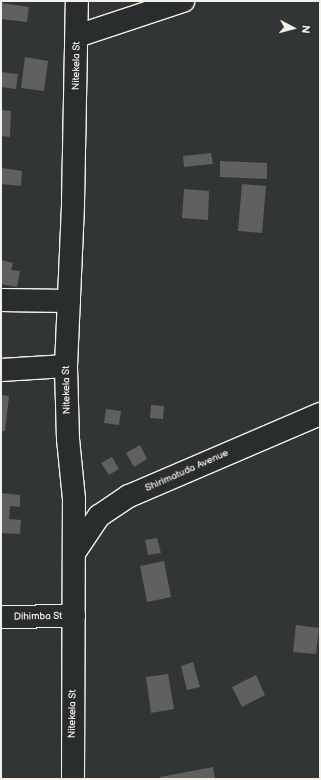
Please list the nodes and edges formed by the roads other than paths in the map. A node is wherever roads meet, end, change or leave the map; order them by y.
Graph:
1 (77, 1) edge
2 (182, 1) edge
3 (77, 36) junction
4 (1, 300) edge
5 (69, 301) junction
6 (66, 366) junction
7 (1, 370) edge
8 (320, 414) edge
9 (73, 554) junction
10 (74, 616) junction
11 (1, 617) edge
12 (73, 779) edge

1 - 3 street, Nitekela St
2 - 3 street
3 - 5 street, Nitekela St
4 - 5 street
5 - 6 street, Nitekela St
6 - 7 street
6 - 9 street, Nitekela St
8 - 9 street, Shirimatuda Avenue
9 - 10 street, Nitekela St
10 - 11 street, Dihimba St
10 - 12 street, Nitekela St

